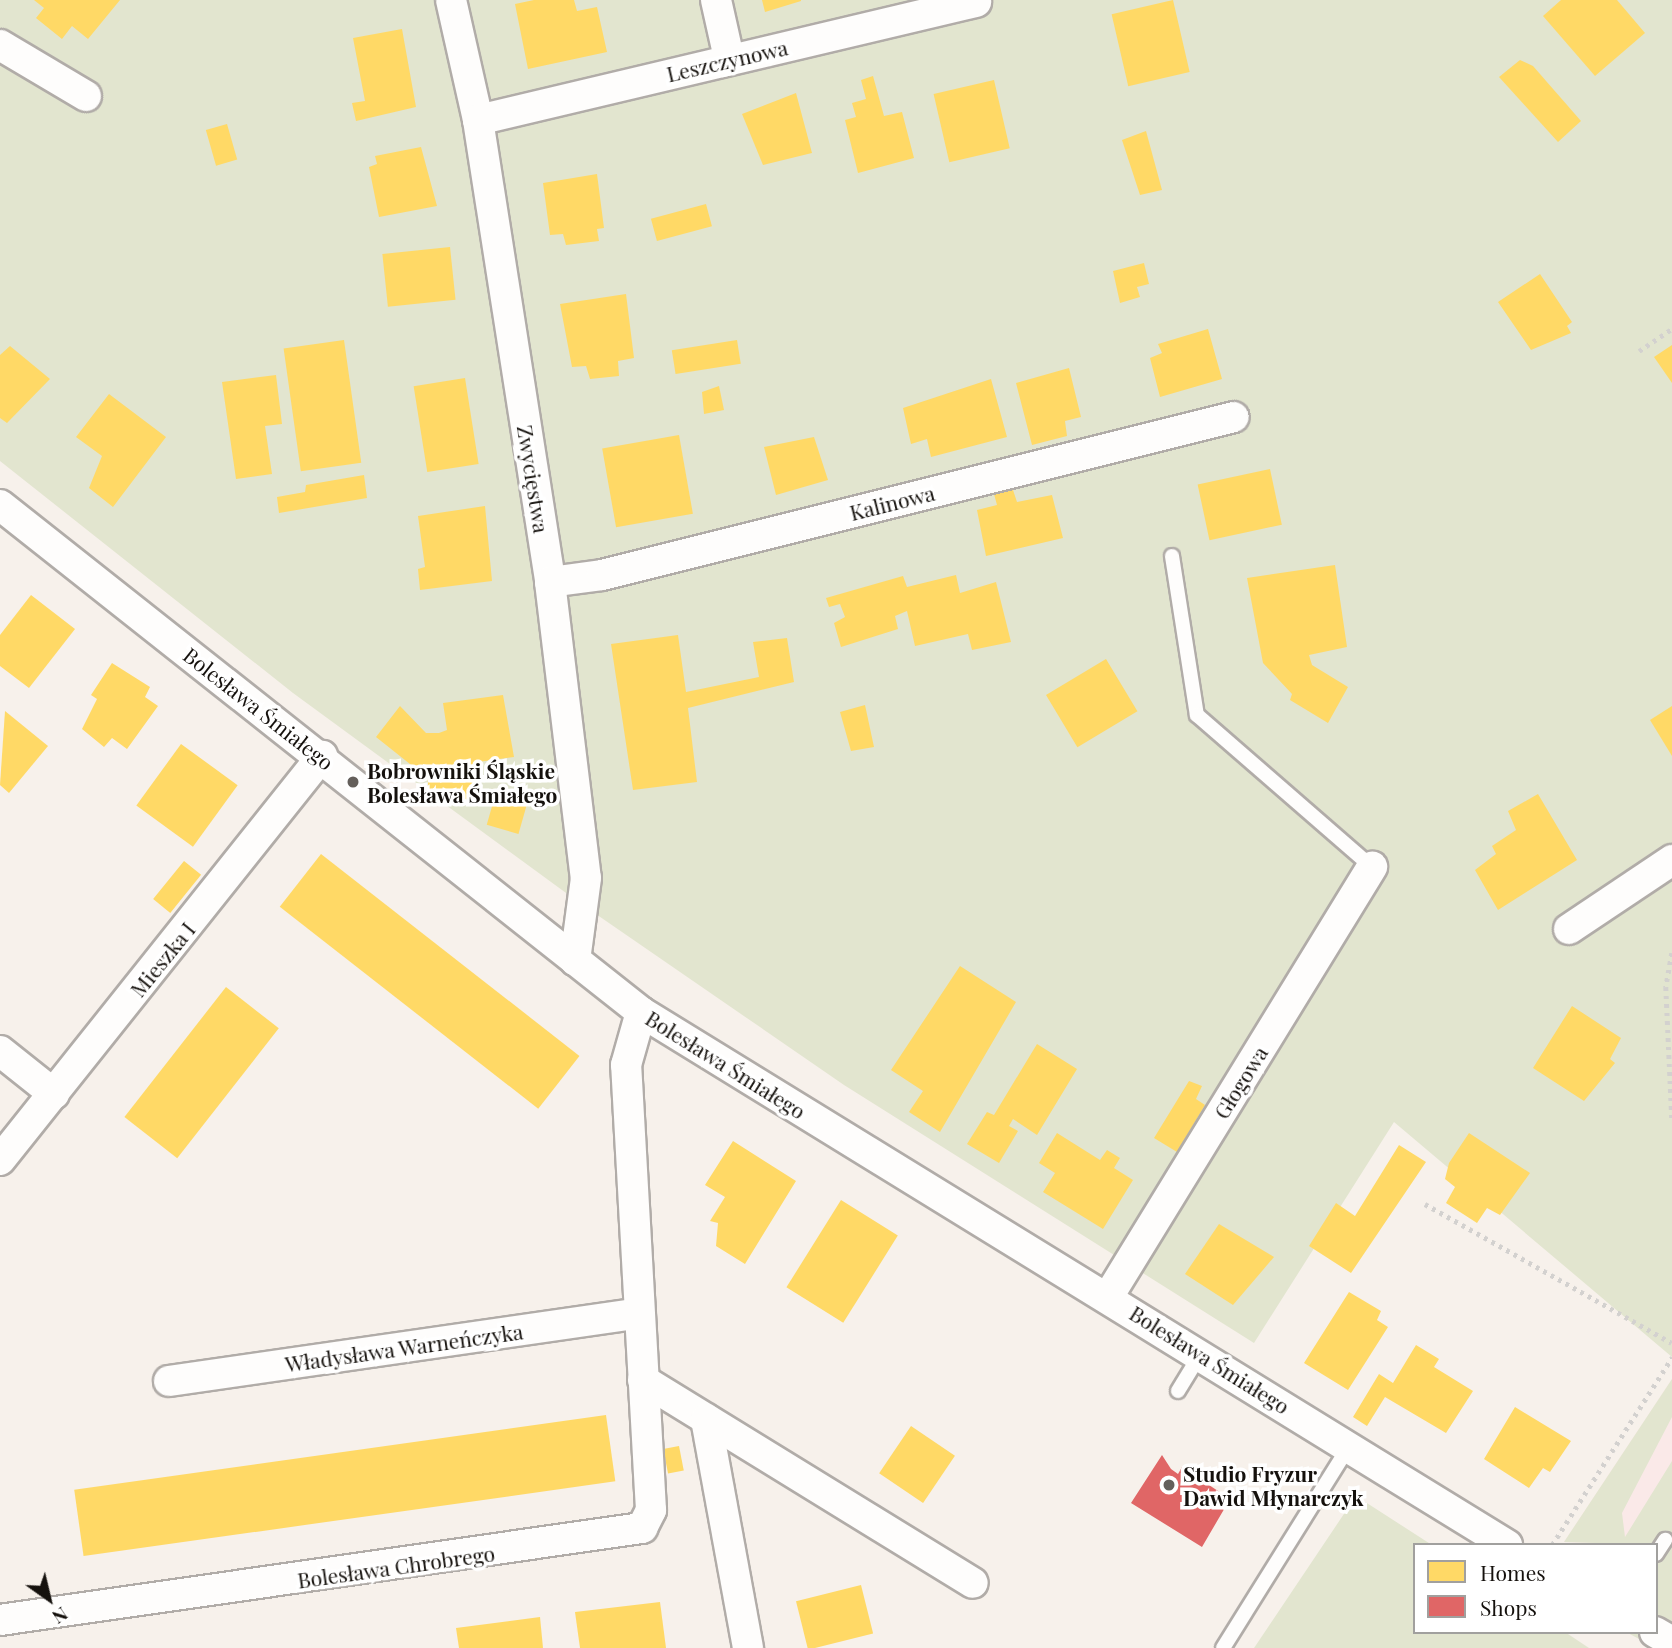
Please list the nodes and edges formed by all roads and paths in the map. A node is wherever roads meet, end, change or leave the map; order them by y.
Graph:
1 (451, 0) edge
2 (716, 0) edge
3 (976, 2) dead end
4 (0, 45) edge
5 (729, 58) junction
6 (86, 96) dead end
7 (478, 120) junction
8 (1672, 329) edge
9 (1639, 351) dead end
10 (1234, 417) dead end
11 (0, 505) edge
12 (1172, 556) dead end
13 (550, 582) junction
14 (322, 757) junction
15 (1672, 860) edge
16 (1372, 867) joint
17 (1569, 929) dead end
18 (1672, 953) edge
19 (576, 960) junction
20 (641, 1012) junction
21 (0, 1051) edge
22 (54, 1094) junction
23 (1672, 1119) edge
24 (0, 1160) edge
25 (1425, 1204) dead end
26 (1108, 1297) junction
27 (639, 1312) junction
28 (1672, 1343) edge
29 (1201, 1354) junction
30 (1672, 1357) edge
31 (643, 1380) junction
32 (169, 1381) dead end
33 (1178, 1391) dead end
34 (706, 1419) junction
35 (1350, 1446) junction
36 (1665, 1539) dead end
37 (1504, 1543) edge
38 (1553, 1543) edge
39 (1658, 1551) edge
40 (973, 1583) dead end
41 (0, 1620) edge
42 (748, 1648) edge
43 (1223, 1648) edge

1 - 7 street, Zwycięstwa
2 - 5 street
3 - 5 street, Leszczynowa
4 - 6 street
5 - 7 street, Leszczynowa
7 - 13 street, Zwycięstwa
8 - 9 path
10 - 13 street, Kalinowa
11 - 14 street, Bolesława Śmiałego
12 - 16 lane
13 - 19 street, Zwycięstwa
14 - 19 street, Bolesława Śmiałego
14 - 22 street, Mieszka I
15 - 17 street
16 - 26 street, Głogowa
18 - 23 path
19 - 20 street, Bolesława Śmiałego
20 - 26 street, Bolesława Śmiałego
20 - 27 street, Bolesława Chrobrego
21 - 22 street
22 - 24 street, Mieszka I
25 - 28 path
26 - 29 street, Bolesława Śmiałego
27 - 31 street, Bolesława Chrobrego
27 - 32 street, Władysława Warneńczyka
29 - 33 lane
29 - 35 street, Bolesława Śmiałego
30 - 38 path
31 - 34 street
31 - 41 street, Bolesława Chrobrego
34 - 40 street
34 - 42 street
35 - 37 street, Bolesława Śmiałego
35 - 43 lane
36 - 39 lane

